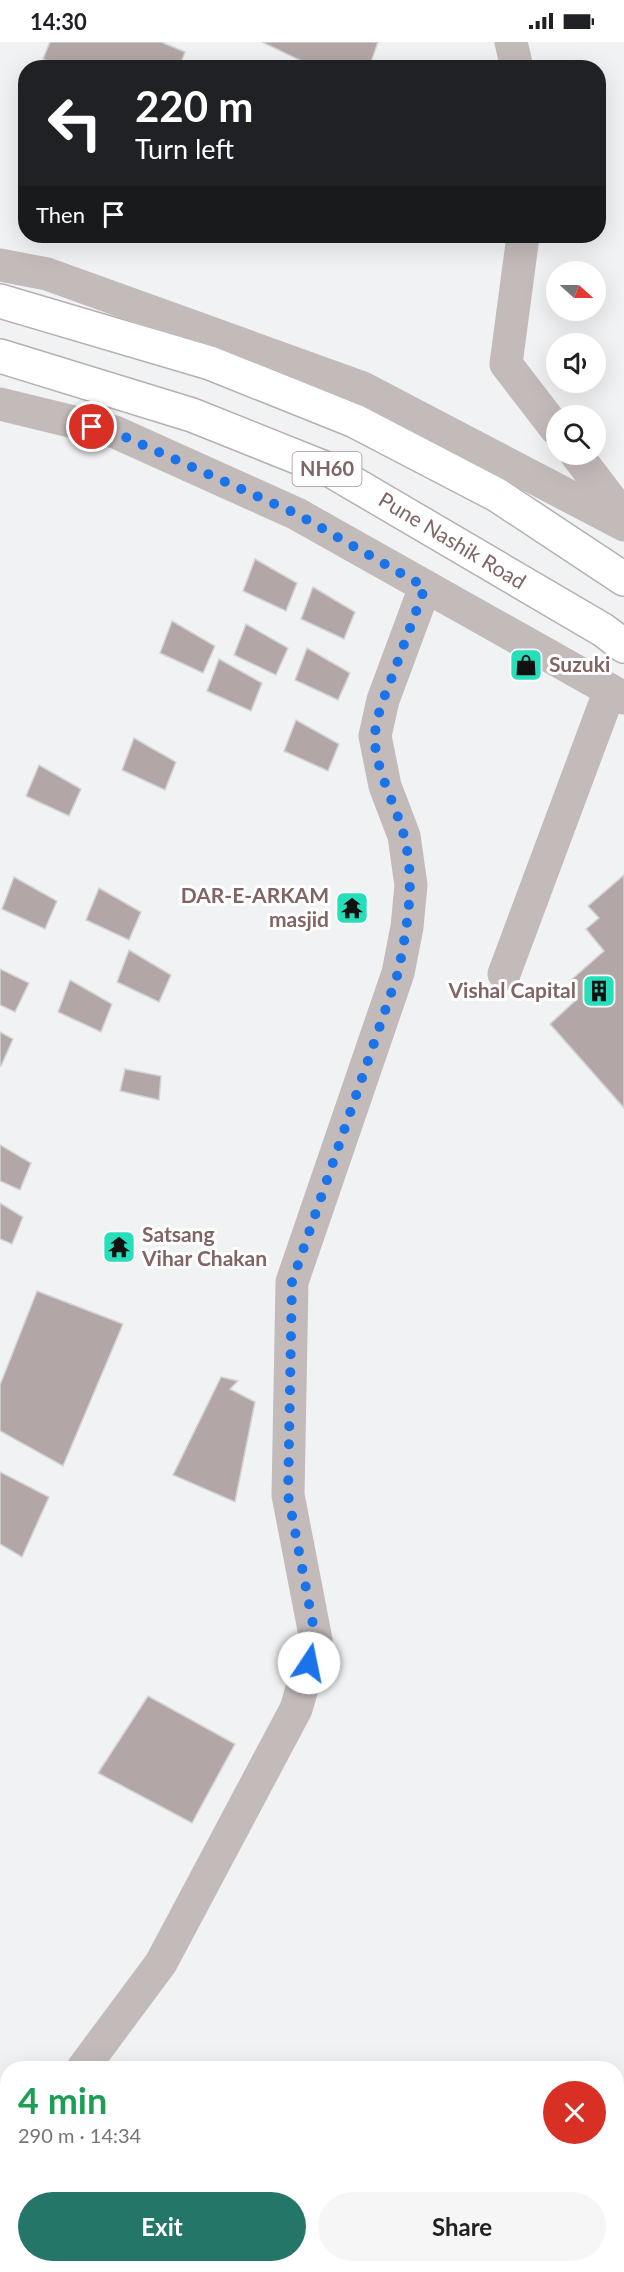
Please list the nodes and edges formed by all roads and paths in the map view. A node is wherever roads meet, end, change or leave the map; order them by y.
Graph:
1 (511, 42) edge
2 (515, 60) edge
3 (521, 243) edge
4 (0, 265) edge
5 (0, 300) edge
6 (0, 356) edge
7 (0, 404) edge
8 (546, 416) edge
9 (584, 465) edge
10 (624, 517) edge
11 (624, 525) edge
12 (624, 579) edge
13 (425, 587) junction
14 (624, 646) edge
15 (617, 694) edge
16 (504, 974) dead end
17 (89, 2061) edge

1 - 2 street
3 - 8 street
4 - 11 street
5 - 12 highway, NH60
6 - 14 highway, Pune Nashik Road / NH60
7 - 13 street
9 - 10 street
13 - 15 street
13 - 17 street
15 - 16 street

